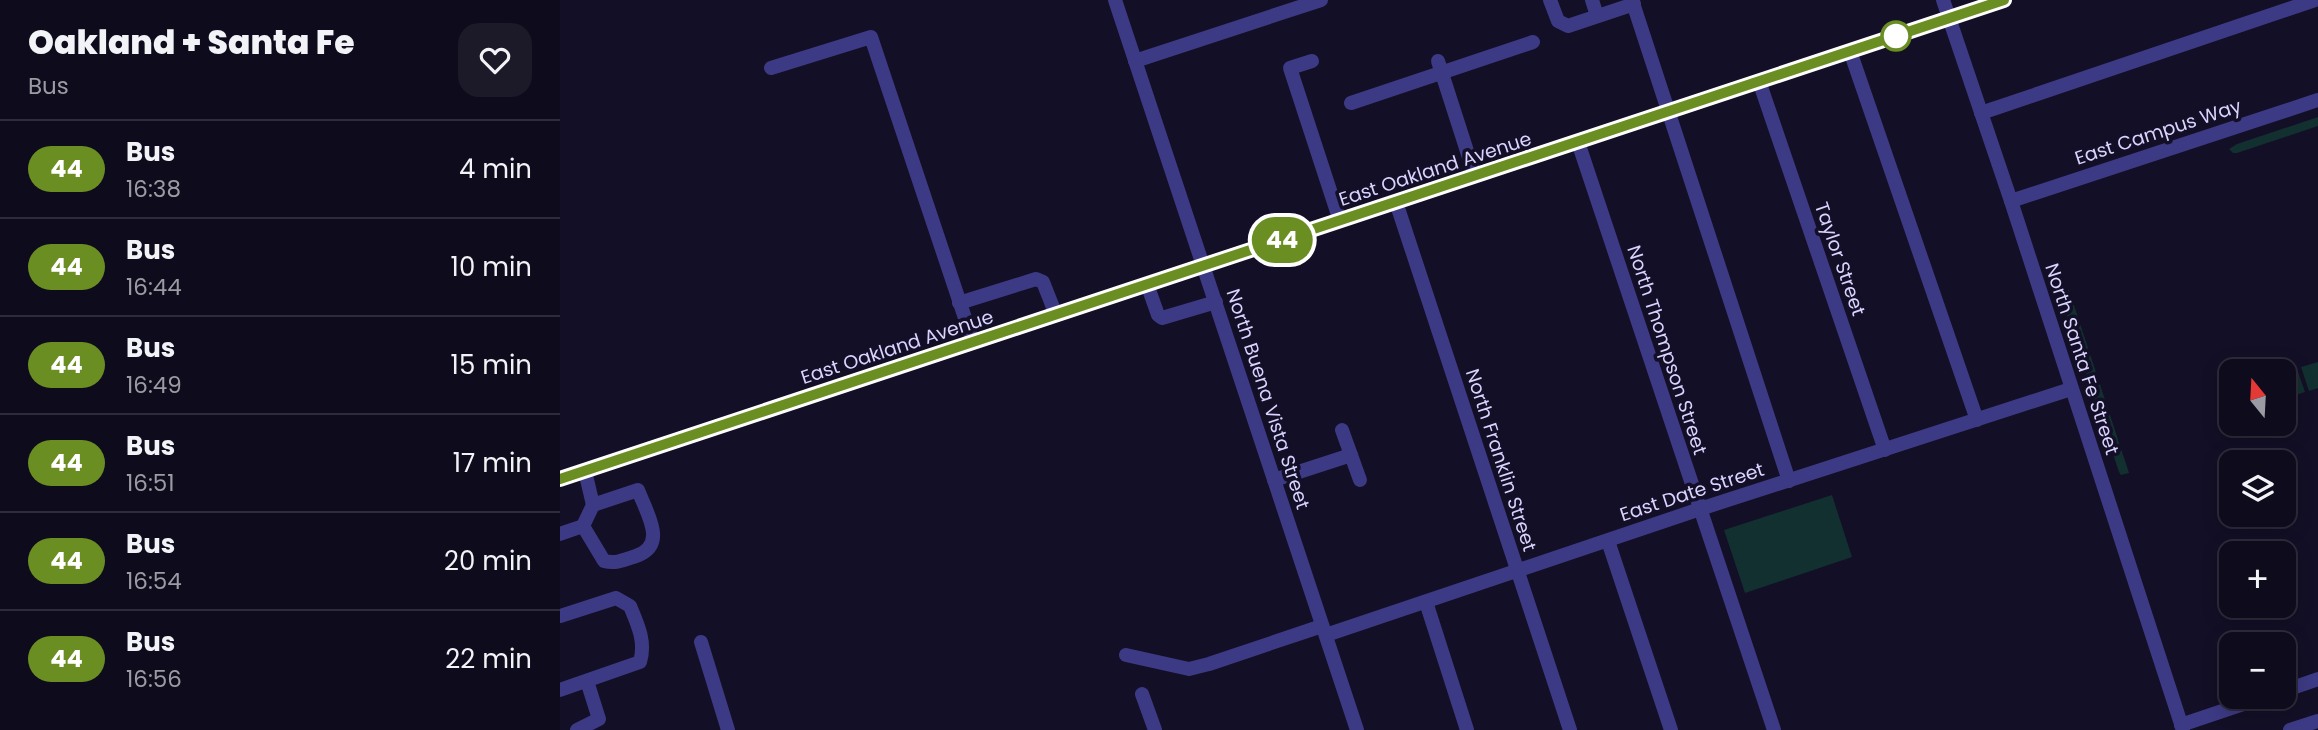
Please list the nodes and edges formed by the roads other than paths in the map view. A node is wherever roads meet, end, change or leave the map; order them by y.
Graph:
1 (1115, 0) edge
2 (1321, 0) edge
3 (1550, 0) edge
4 (1592, 0) edge
5 (1943, 0) edge
6 (2004, 0) edge
7 (2315, 0) edge
8 (1633, 2) edge
9 (1597, 16) junction
10 (1949, 18) junction
11 (1533, 42) dead end
12 (1850, 51) junction
13 (1135, 61) junction
14 (1312, 61) dead end
15 (1440, 66) junction
16 (771, 68) dead end
17 (1759, 81) junction
18 (2318, 100) edge
19 (1351, 103) dead end
20 (1669, 111) junction
21 (1981, 113) junction
22 (1578, 142) junction
23 (1475, 176) junction
24 (2011, 201) junction
25 (1396, 202) junction
26 (1340, 221) junction
27 (1203, 266) junction
28 (1147, 285) junction
29 (1216, 302) junction
30 (959, 303) junction
31 (1056, 315) junction
32 (973, 342) junction
33 (2071, 389) junction
34 (1977, 420) junction
35 (1342, 429) dead end
36 (1885, 450) junction
37 (1351, 456) junction
38 (585, 471) junction
39 (560, 479) edge
40 (1275, 480) junction
41 (1360, 480) dead end
42 (1789, 481) junction
43 (593, 505) junction
44 (1700, 509) junction
45 (583, 526) junction
46 (560, 534) edge
47 (1608, 541) junction
48 (1517, 572) junction
49 (1426, 602) junction
50 (560, 617) edge
51 (1324, 631) junction
52 (701, 642) dead end
53 (1126, 655) dead end
54 (2318, 679) edge
55 (587, 681) junction
56 (2296, 687) edge
57 (560, 690) edge
58 (1142, 694) dead end
59 (2232, 709) edge
60 (2318, 720) edge
61 (2182, 728) edge
62 (577, 730) edge
63 (728, 730) edge
64 (1155, 730) edge
65 (1357, 730) edge
66 (1467, 730) edge
67 (1570, 730) edge
68 (1671, 730) edge
69 (1774, 730) edge
70 (2290, 730) edge

1 - 13 street, North Buena Vista Street
2 - 13 street
3 - 9 street
4 - 9 street
5 - 10 street, North Santa Fe Street
6 - 10 street, East Oakland Avenue
7 - 21 street
8 - 9 street
8 - 20 street
10 - 12 street, East Oakland Avenue
10 - 21 street, North Santa Fe Street
11 - 15 street
12 - 17 street, East Oakland Avenue
12 - 34 street
13 - 27 street, North Buena Vista Street
14 - 26 street
15 - 19 street
15 - 23 street
16 - 30 street
17 - 20 street, East Oakland Avenue
17 - 36 street, Taylor Street
18 - 24 street, East Campus Way
20 - 22 street, East Oakland Avenue
20 - 42 street
21 - 24 street, North Santa Fe Street
22 - 23 street, East Oakland Avenue
22 - 44 street, North Thompson Street
23 - 25 street, East Oakland Avenue
24 - 33 street, North Santa Fe Street
25 - 26 street, East Oakland Avenue
25 - 48 street, North Franklin Street
26 - 27 street, East Oakland Avenue
27 - 28 street, East Oakland Avenue
27 - 29 street, North Buena Vista Street
28 - 29 street
28 - 31 street, East Oakland Avenue
29 - 40 street, North Buena Vista Street
30 - 31 street
30 - 32 street
31 - 32 street, East Oakland Avenue
32 - 38 street, East Oakland Avenue
33 - 34 street, East Date Street
33 - 61 street, North Santa Fe Street
34 - 36 street, East Date Street
35 - 37 street
36 - 42 street, East Date Street
37 - 40 street
37 - 41 street
38 - 39 street, East Oakland Avenue
38 - 43 street
40 - 51 street, North Buena Vista Street
42 - 44 street, East Date Street
43 - 45 street
43 - 45 street
44 - 47 street, East Date Street
44 - 69 street, North Thompson Street
45 - 46 street
47 - 48 street, East Date Street
47 - 68 street
48 - 49 street, East Date Street
48 - 67 street, North Franklin Street
49 - 51 street, East Date Street
49 - 66 street
50 - 55 street
51 - 53 street, East Date Street
51 - 65 street, North Buena Vista Street
52 - 63 street
54 - 56 street
55 - 57 street
55 - 62 street
58 - 64 street
59 - 61 street
60 - 70 street

